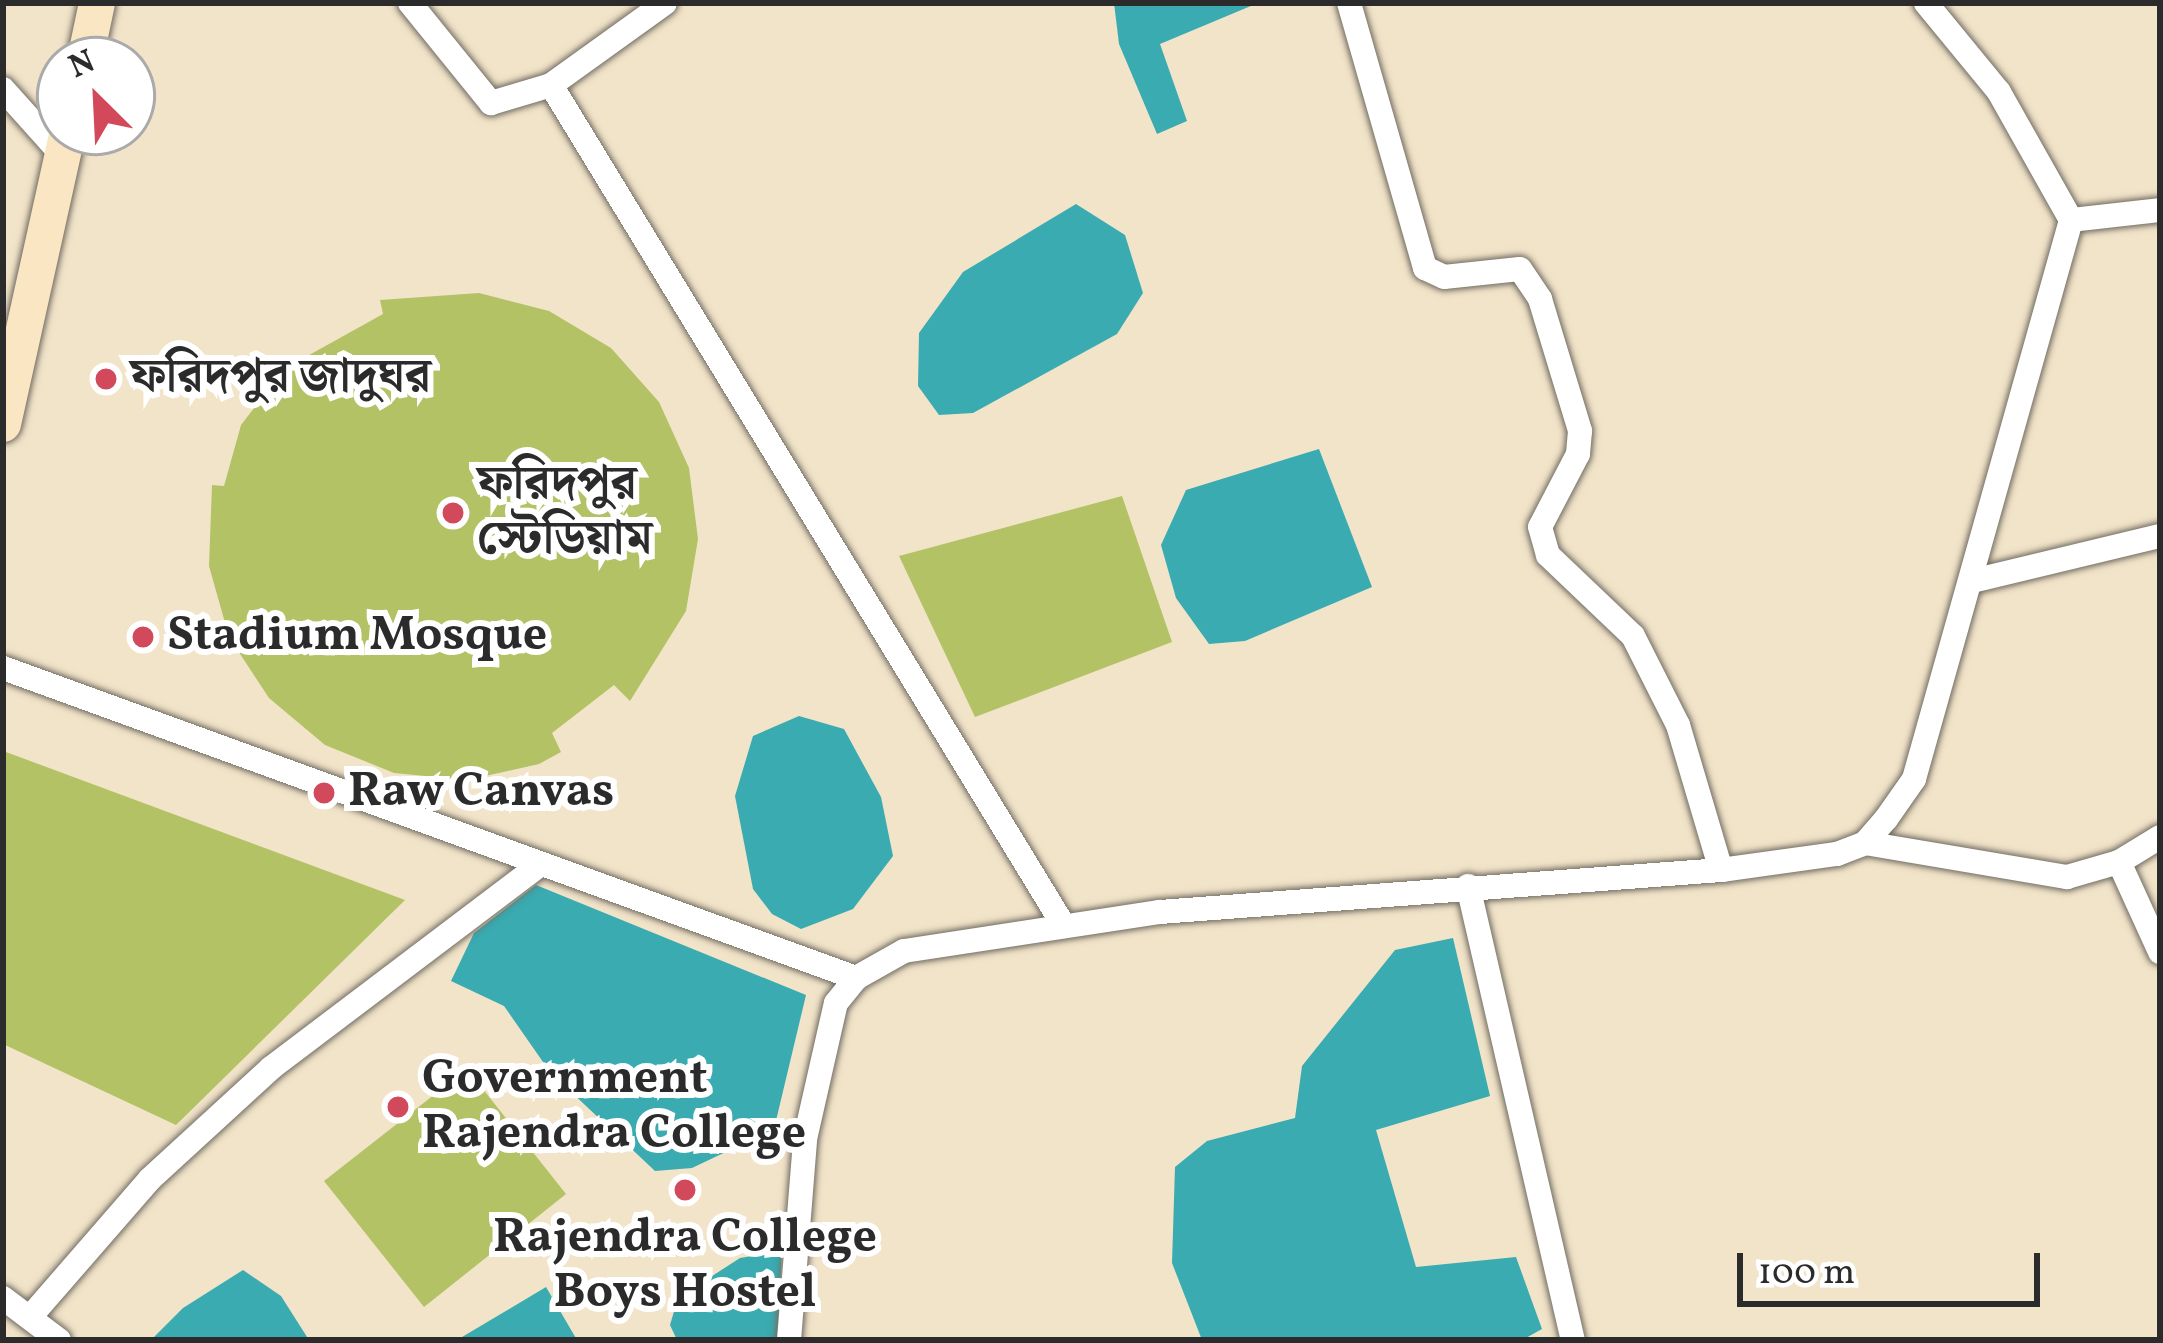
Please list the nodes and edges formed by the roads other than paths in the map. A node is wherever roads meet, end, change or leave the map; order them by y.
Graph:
1 (98, 3) edge
2 (410, 3) edge
3 (665, 3) edge
4 (1348, 3) edge
5 (1926, 3) edge
6 (90, 36) edge
7 (551, 85) junction
8 (3, 88) edge
9 (36, 118) edge
10 (62, 156) edge
11 (2160, 210) edge
12 (2071, 220) junction
13 (3, 424) edge
14 (2160, 536) edge
15 (1972, 581) junction
16 (3, 668) edge
17 (2160, 837) edge
18 (1865, 843) junction
19 (2120, 862) junction
20 (537, 867) junction
21 (1721, 870) junction
22 (1468, 886) junction
23 (1064, 926) junction
24 (2160, 952) edge
25 (856, 978) junction
26 (3, 1298) edge
27 (31, 1316) junction
28 (58, 1340) edge
29 (789, 1340) edge
30 (1573, 1340) edge

1 - 6 street
2 - 7 street
3 - 7 street
4 - 21 street
5 - 12 street
7 - 23 street
8 - 9 street
10 - 13 street
11 - 12 street
12 - 15 street
14 - 15 street
15 - 18 street
16 - 20 street
17 - 19 street
18 - 19 street
18 - 21 street
19 - 24 street
20 - 25 street
20 - 27 street
21 - 22 street
22 - 23 street
22 - 30 street
23 - 25 street
25 - 29 street
26 - 27 street
27 - 28 street

